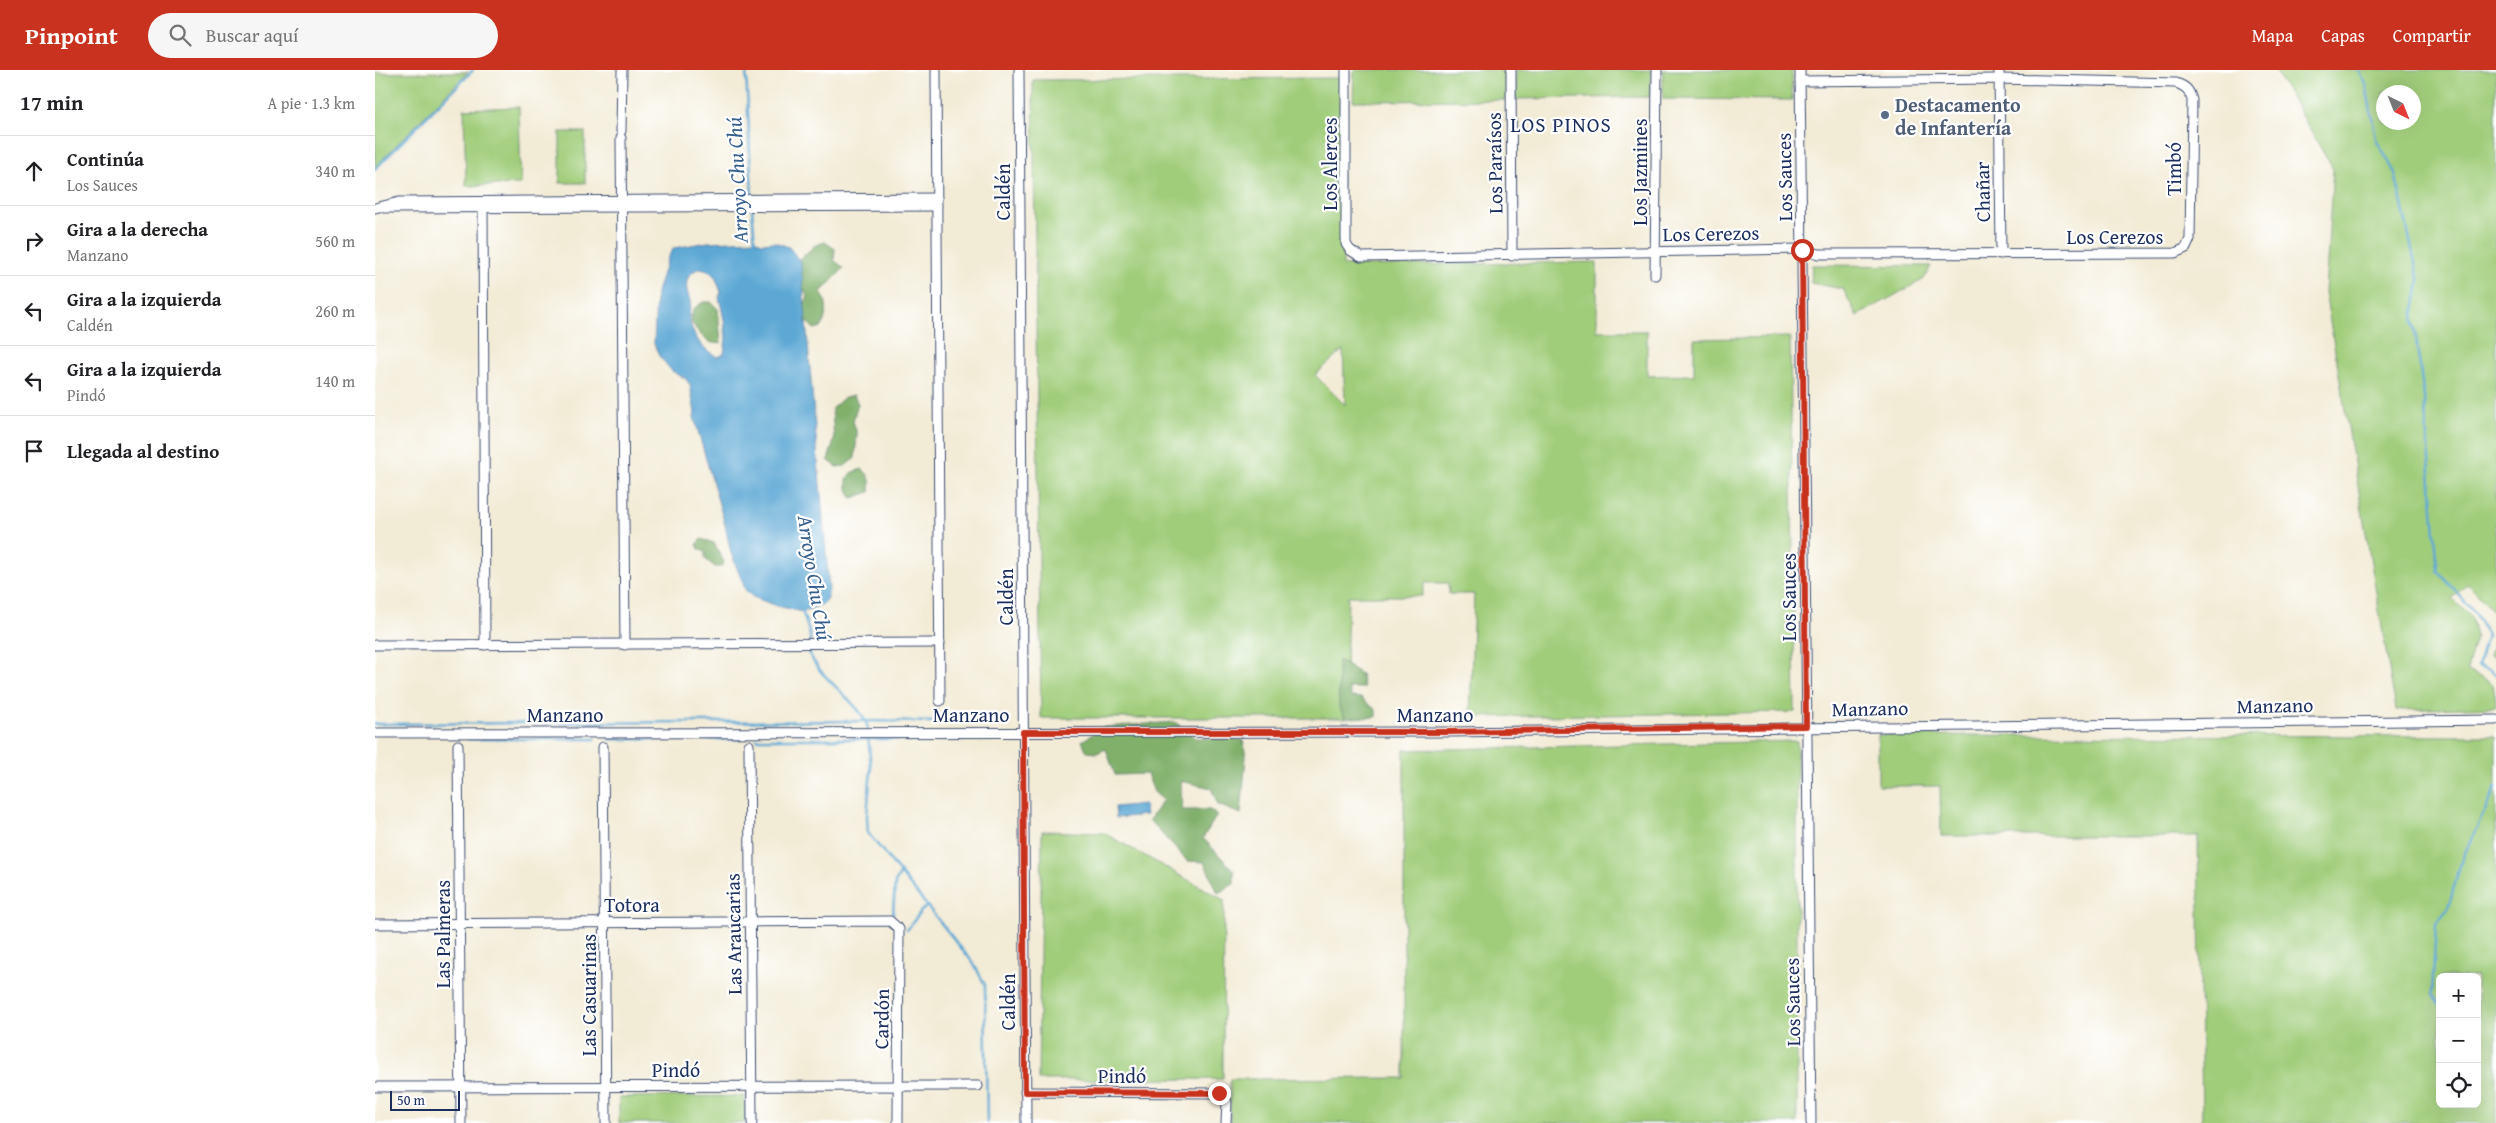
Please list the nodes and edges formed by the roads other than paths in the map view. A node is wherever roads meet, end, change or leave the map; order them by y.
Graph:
1 (622, 70) edge
2 (936, 70) edge
3 (1019, 70) edge
4 (1346, 70) edge
5 (1511, 70) edge
6 (1657, 70) edge
7 (1800, 70) edge
8 (1999, 75) edge
9 (1800, 81) junction
10 (937, 202) junction
11 (622, 204) junction
12 (483, 205) junction
13 (375, 208) edge
14 (2186, 248) joint
15 (1802, 250) junction
16 (1656, 252) junction
17 (1355, 254) joint
18 (2001, 254) junction
19 (1512, 256) junction
20 (1655, 275) dead end
21 (940, 643) junction
22 (625, 644) junction
23 (485, 645) junction
24 (375, 646) edge
25 (940, 700) dead end
26 (2496, 720) edge
27 (1806, 726) junction
28 (1023, 732) junction
29 (375, 733) edge
30 (749, 744) dead end
31 (458, 745) dead end
32 (603, 746) dead end
33 (750, 921) junction
34 (890, 921) joint
35 (605, 922) junction
36 (460, 923) junction
37 (375, 924) edge
38 (606, 1086) junction
39 (752, 1086) junction
40 (897, 1086) junction
41 (978, 1086) dead end
42 (375, 1087) edge
43 (460, 1087) junction
44 (1025, 1092) junction
45 (461, 1123) edge
46 (606, 1123) edge
47 (752, 1123) edge
48 (898, 1123) edge
49 (1026, 1123) edge
50 (1226, 1123) edge
51 (1811, 1123) edge

1 - 11 street
2 - 10 street
3 - 28 street, Caldén
4 - 17 street, Los Alerces
5 - 19 street, Los Paraísos
6 - 16 street, Los Jazmines
7 - 9 street, Los Sauces
8 - 9 street
8 - 14 street, Timbó
8 - 18 street, Chañar
9 - 15 street, Los Sauces
10 - 11 street
10 - 21 street
11 - 12 street
11 - 22 street
12 - 13 street
12 - 23 street
14 - 18 street, Los Cerezos
15 - 16 street, Los Cerezos
15 - 18 street, Los Cerezos
15 - 27 street, Los Sauces
16 - 19 street, Los Cerezos
16 - 20 street, Los Jazmines
17 - 19 street, Los Cerezos
21 - 22 street
21 - 25 street
22 - 23 street
23 - 24 street
26 - 27 street, Manzano
27 - 28 street, Manzano
27 - 51 street, Los Sauces
28 - 29 street, Manzano
28 - 44 street, Caldén
30 - 33 street, Las Araucarias
31 - 36 street, Las Palmeras
32 - 35 street, Las Casuarinas
33 - 34 street, Totora
33 - 35 street, Totora
33 - 39 street, Las Araucarias
34 - 40 street, Cardón
35 - 36 street, Totora
35 - 38 street, Las Casuarinas
36 - 37 street, Totora
36 - 43 street, Las Palmeras
38 - 39 street, Pindó
38 - 43 street, Pindó
38 - 46 street, Las Casuarinas
39 - 40 street, Pindó
39 - 47 street, Las Araucarias
40 - 41 street, Pindó
40 - 48 street, Cardón
42 - 43 street, Pindó
43 - 45 street, Las Palmeras
44 - 49 street, Caldén
44 - 50 street, Pindó

